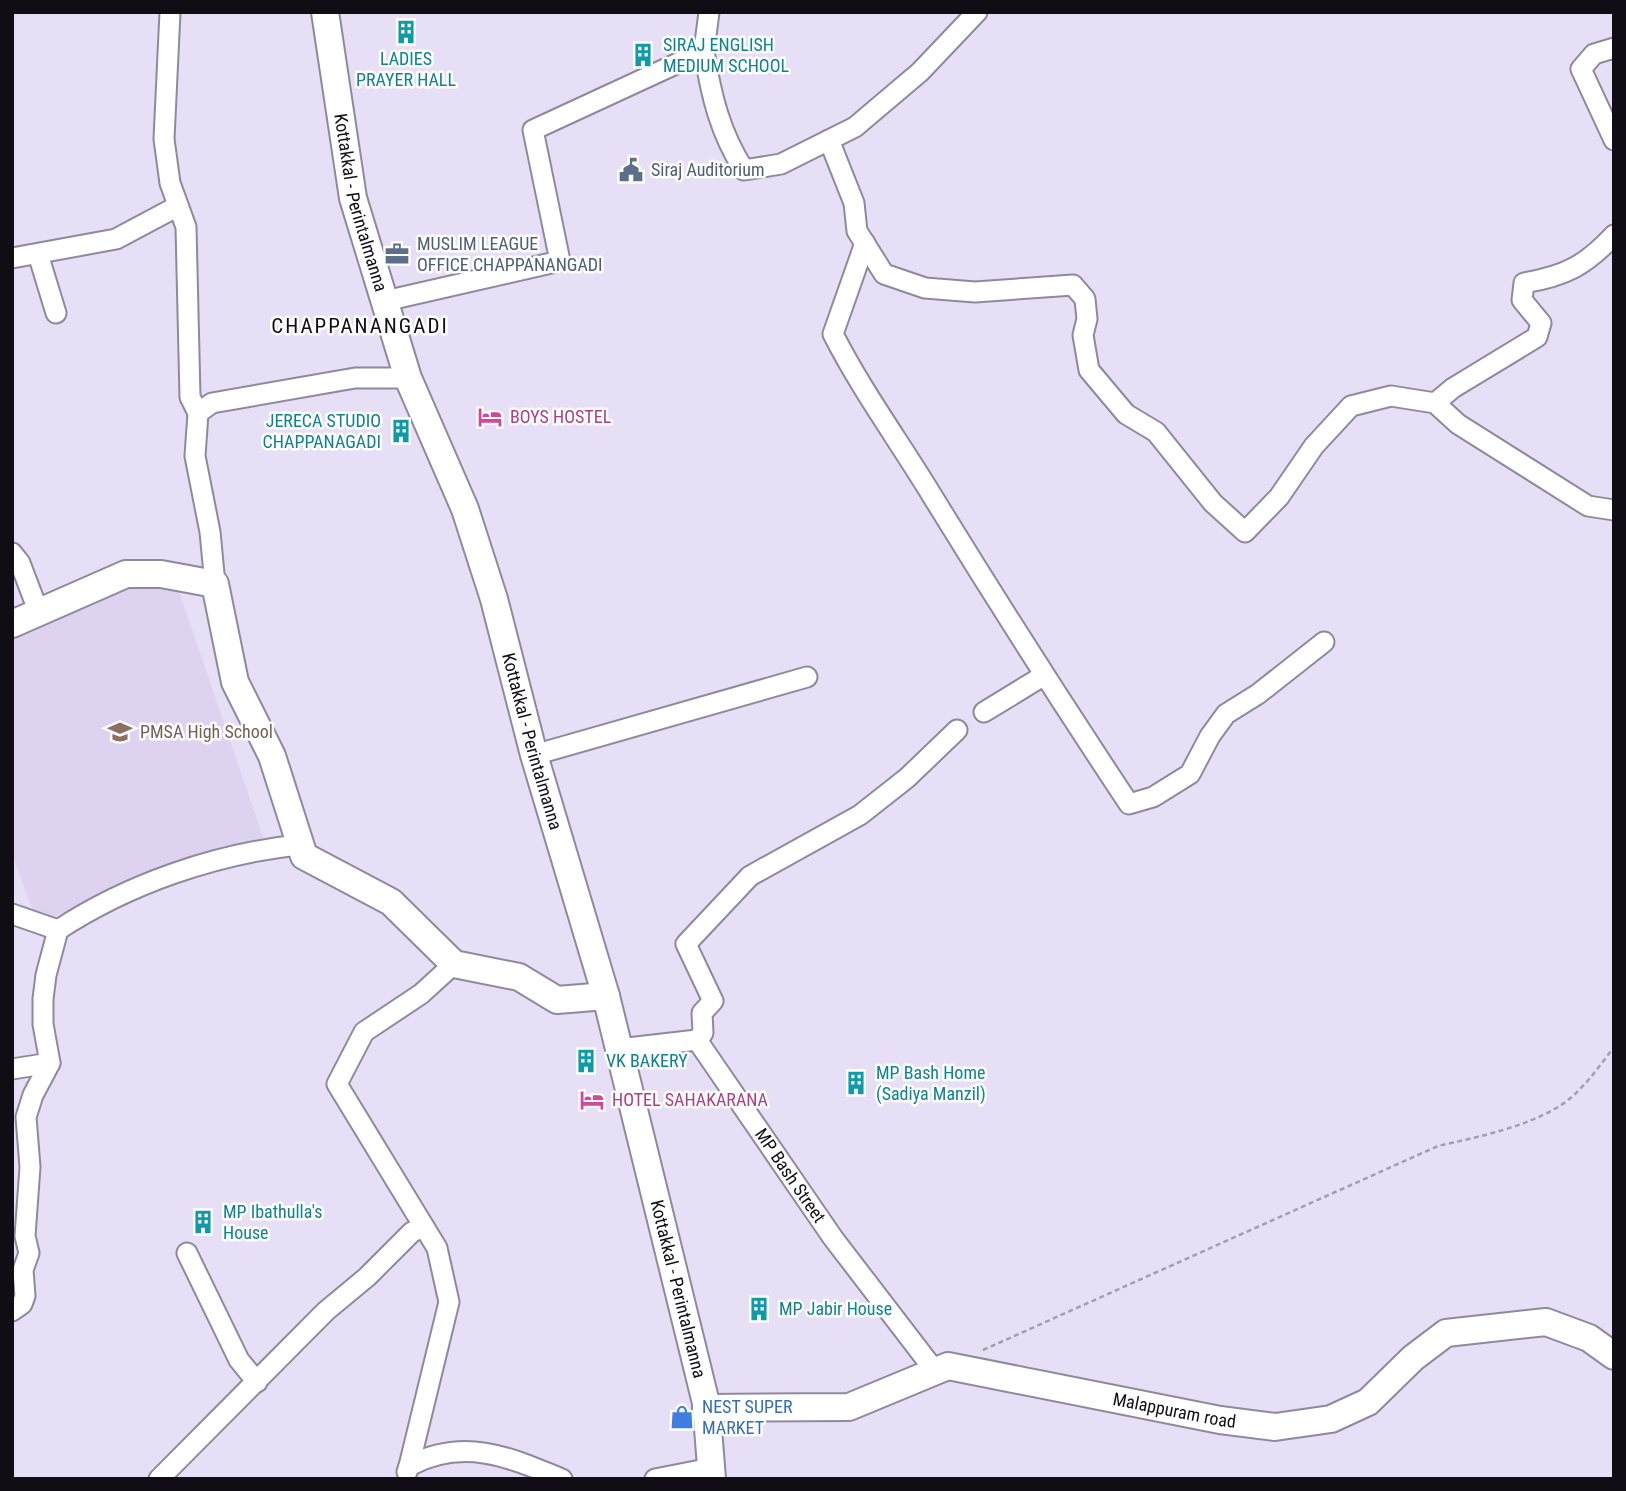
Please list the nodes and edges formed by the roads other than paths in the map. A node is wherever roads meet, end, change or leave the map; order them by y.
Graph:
1 (170, 12) edge
2 (325, 12) edge
3 (709, 12) edge
4 (977, 12) edge
5 (1614, 48) edge
6 (704, 51) junction
7 (829, 140) junction
8 (1614, 140) edge
9 (178, 206) junction
10 (1614, 235) edge
11 (865, 243) junction
12 (38, 254) junction
13 (12, 258) edge
14 (386, 301) junction
15 (56, 313) dead end
16 (408, 378) junction
17 (1435, 403) junction
18 (198, 413) junction
19 (1614, 510) edge
20 (12, 553) edge
21 (215, 584) junction
22 (39, 613) junction
23 (12, 624) edge
24 (1324, 642) dead end
25 (1043, 676) junction
26 (807, 677) dead end
27 (984, 712) dead end
28 (957, 730) dead end
29 (534, 755) junction
30 (298, 845) junction
31 (12, 914) edge
32 (58, 930) junction
33 (454, 964) junction
34 (606, 996) junction
35 (697, 1040) junction
36 (619, 1049) junction
37 (50, 1063) junction
38 (12, 1069) edge
39 (424, 1227) junction
40 (187, 1253) dead end
41 (12, 1311) edge
42 (1614, 1356) edge
43 (941, 1368) junction
44 (257, 1382) junction
45 (706, 1408) junction
46 (407, 1473) edge
47 (712, 1473) edge
48 (159, 1479) edge
49 (562, 1479) edge
50 (655, 1479) edge

1 - 9 street
2 - 14 street, Kottakkal - Perintalmanna
3 - 6 street
4 - 7 street
5 - 8 street
6 - 7 street
6 - 14 street
7 - 11 street
9 - 12 street
9 - 18 street
10 - 17 street
11 - 17 street
11 - 25 street
12 - 13 street
12 - 15 street
14 - 16 street, Kottakkal - Perintalmanna
16 - 18 street
16 - 29 street, Kottakkal - Perintalmanna
17 - 19 street
18 - 21 street
20 - 22 street
21 - 22 street
21 - 30 street
22 - 23 street
24 - 25 street
25 - 27 street
26 - 29 street
28 - 35 street
29 - 34 street, Kottakkal - Perintalmanna
30 - 32 street
30 - 33 street
31 - 32 street
32 - 37 street
33 - 34 street
33 - 39 street
34 - 36 street, Kottakkal - Perintalmanna
35 - 36 street
35 - 43 street, MP Bash Street
36 - 45 street, Kottakkal - Perintalmanna
37 - 38 street
37 - 41 street
39 - 44 street
39 - 46 street
40 - 44 street
42 - 43 street, Malappuram road
43 - 45 street
44 - 48 street
45 - 47 street, Kottakkal - Perintalmanna
46 - 49 street
47 - 50 street

